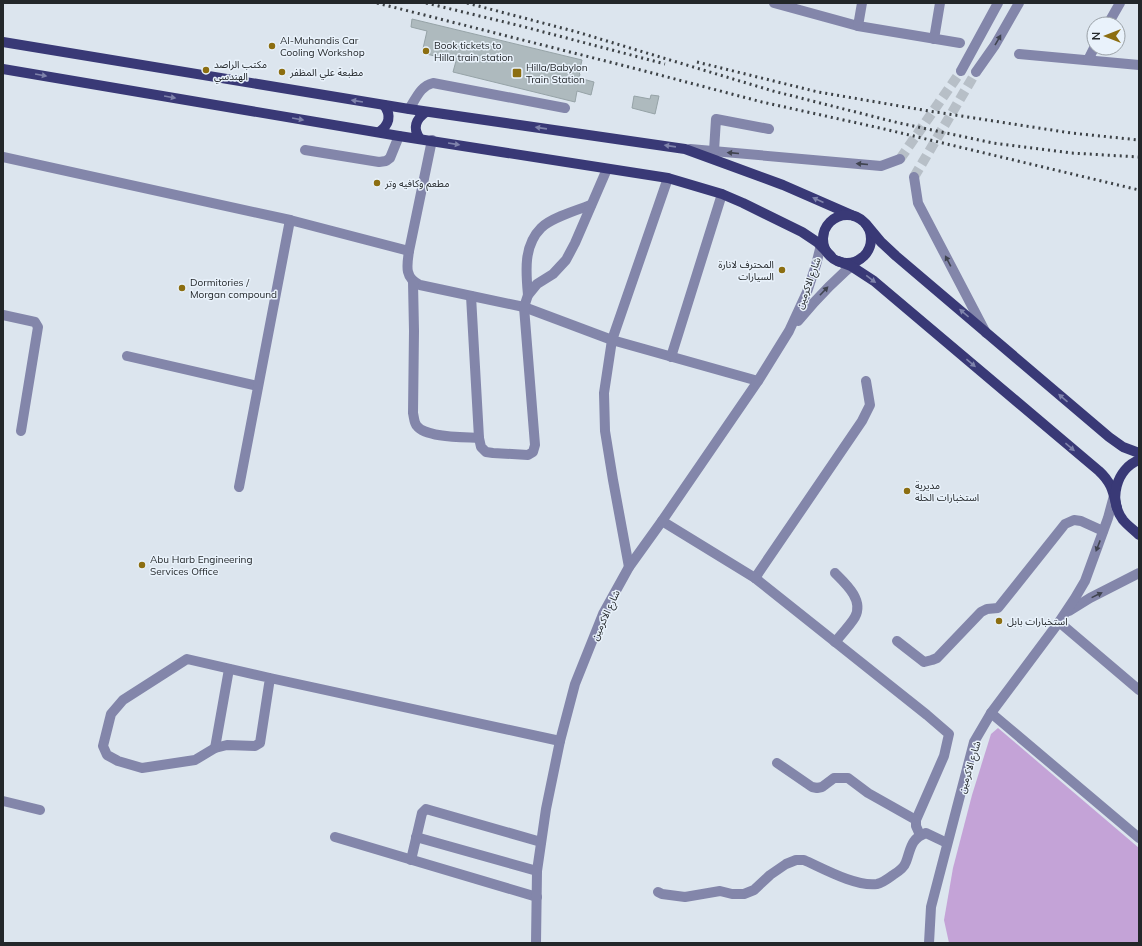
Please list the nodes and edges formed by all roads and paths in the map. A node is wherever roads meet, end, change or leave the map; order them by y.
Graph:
1 (774, 3) edge
2 (862, 3) edge
3 (940, 3) edge
4 (998, 3) edge
5 (1019, 3) edge
6 (1120, 3) edge
7 (1113, 16) edge
8 (858, 26) junction
9 (934, 39) junction
10 (3, 42) edge
11 (960, 43) dead end
12 (1019, 54) dead end
13 (1090, 56) edge
14 (1088, 60) junction
15 (1139, 65) edge
16 (3, 69) edge
17 (961, 70) tunnel mouth
18 (976, 72) tunnel mouth
19 (384, 105) junction
20 (565, 108) dead end
21 (409, 109) junction
22 (426, 112) junction
23 (769, 129) dead end
24 (379, 132) junction
25 (399, 136) junction
26 (420, 139) junction
27 (432, 140) junction
28 (685, 149) junction
29 (305, 150) dead end
30 (714, 151) junction
31 (3, 157) edge
32 (900, 159) tunnel mouth
33 (607, 169) junction
34 (914, 177) tunnel mouth
35 (668, 178) junction
36 (722, 194) junction
37 (591, 205) junction
38 (854, 216) junction
39 (290, 220) junction
40 (866, 224) junction
41 (824, 233) junction
42 (821, 246) junction
43 (409, 251) junction
44 (834, 258) junction
45 (861, 258) junction
46 (851, 266) junction
47 (413, 282) junction
48 (528, 295) junction
49 (471, 296) junction
50 (524, 307) junction
51 (3, 315) edge
52 (789, 331) junction
53 (986, 333) junction
54 (612, 340) junction
55 (127, 356) dead end
56 (671, 357) junction
57 (758, 381) junction
58 (866, 382) dead end
59 (258, 386) junction
60 (21, 431) dead end
61 (479, 438) junction
62 (1139, 453) edge
63 (1139, 460) edge
64 (1117, 482) junction
65 (239, 487) dead end
66 (1114, 496) junction
67 (1117, 508) junction
68 (662, 521) junction
69 (1103, 531) junction
70 (1139, 535) edge
71 (629, 566) junction
72 (835, 573) dead end
73 (1139, 573) edge
74 (755, 578) junction
75 (1061, 618) junction
76 (897, 641) dead end
77 (835, 642) junction
78 (228, 669) junction
79 (270, 678) junction
80 (1139, 690) edge
81 (991, 713) junction
82 (560, 741) junction
83 (215, 748) junction
84 (777, 763) dead end
85 (3, 801) edge
86 (40, 810) dead end
87 (916, 820) junction
88 (920, 835) junction
89 (334, 837) dead end
90 (416, 837) junction
91 (1139, 838) edge
92 (541, 842) junction
93 (947, 843) junction
94 (411, 860) junction
95 (537, 871) junction
96 (658, 892) dead end
97 (537, 897) junction
98 (536, 943) edge
99 (929, 943) edge

1 - 8 street
2 - 8 street
3 - 9 street
4 - 17 street
18 -> 5 street
6 - 7 street
8 - 9 street
9 - 11 street
19 -> 10 main road
12 - 14 street
13 - 14 street
14 - 15 street
16 -> 24 main road
19 - 21 main road
19 - 24 main road
20 - 21 street
21 - 22 main road
22 - 26 main road
28 -> 22 main road
23 - 30 street
24 - 25 main road
25 - 26 main road
25 - 29 street
26 - 27 main road
27 -> 33 main road
27 - 43 street
28 - 30 street
38 -> 28 main road
32 -> 30 street
31 - 39 street
33 - 35 main road
33 - 37 street
53 -> 34 street
35 - 36 main road
35 - 54 street
36 - 42 main road
36 - 56 street
37 - 48 street
37 - 48 street
38 - 40 main road
38 - 41 main road
39 - 43 street
39 - 59 street
40 - 45 main road
53 -> 40 main road
41 - 42 street, شارع الاكرمين
41 - 44 main road
42 - 44 main road
42 - 52 street, شارع الاكرمين
43 - 47 street
44 - 45 main road
44 - 46 main road
45 - 46 street, شارع الاكرمين
52 -> 46 street, شارع الاكرمين
46 -> 66 main road
47 - 49 street
47 - 61 street
48 - 50 street
49 - 50 street
49 - 61 street
50 - 54 street
50 - 61 street
51 - 60 street
52 - 57 street, شارع الاكرمين
62 -> 53 main road
54 - 56 street
54 - 71 street
55 - 59 street
56 - 57 street
57 - 68 street, شارع الاكرمين
58 - 74 street
59 - 65 street
63 - 64 main road
64 - 66 street, شارع الاكرمين
64 - 67 main road
66 - 67 main road
66 - 69 street, شارع الاكرمين
67 - 70 main road
68 - 71 street, شارع الاكرمين
68 - 74 street
69 -> 75 street, شارع الاكرمين
69 - 76 street
71 - 82 street, شارع الاكرمين
72 - 77 street
75 -> 73 street, شارع الاكرمين
74 - 77 street
75 - 80 street
75 - 81 street, شارع الاكرمين
77 - 87 street
78 - 79 street
78 - 83 street
78 - 83 street
79 - 82 street
79 - 83 street
81 - 91 street
81 - 93 street, شارع الاكرمين
82 - 92 street, شارع الاكرمين
84 - 87 street
85 - 86 street
87 - 88 street
88 - 93 street
88 - 96 street
89 - 94 street
90 - 92 street
90 - 94 street
90 - 95 street
92 - 95 street, شارع الاكرمين
93 - 99 street, شارع الاكرمين
94 - 97 street
95 - 97 street, شارع الاكرمين
97 - 98 street, شارع الاكرمين

